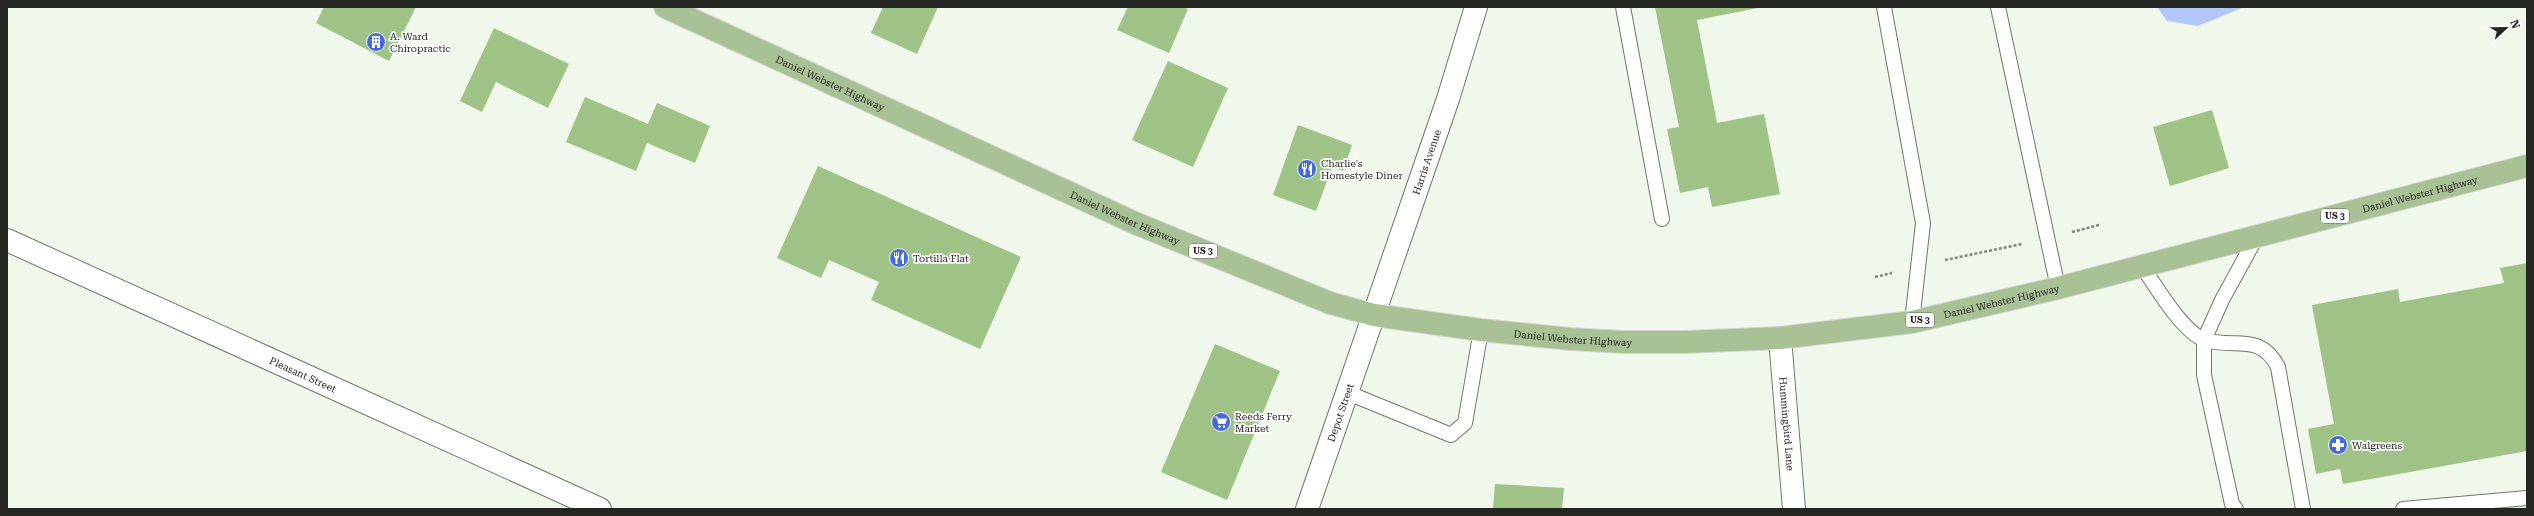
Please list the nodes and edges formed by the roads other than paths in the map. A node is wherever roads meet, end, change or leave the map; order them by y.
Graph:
1 (665, 7) edge
2 (1476, 7) edge
3 (1623, 7) edge
4 (1884, 7) edge
5 (1998, 7) edge
6 (2527, 166) edge
7 (1662, 219) dead end
8 (2257, 236) junction
9 (7, 240) edge
10 (2142, 266) junction
11 (2058, 288) junction
12 (1374, 315) junction
13 (1912, 322) junction
14 (1481, 330) junction
15 (1780, 338) junction
16 (2204, 340) junction
17 (1348, 393) junction
18 (2527, 498) edge
19 (600, 509) edge
20 (1307, 509) edge
21 (1794, 509) edge
22 (2236, 509) edge
23 (2303, 509) edge
24 (2403, 509) edge

1 - 12 main road, Daniel Webster Highway / US 3
2 - 12 street, Harris Avenue
3 - 7 lane
4 - 13 lane
5 - 11 lane
6 - 8 main road, Daniel Webster Highway / US 3
8 - 10 main road, Daniel Webster Highway / US 3
8 - 16 lane
9 - 19 street, Pleasant Street
10 - 11 main road, Daniel Webster Highway / US 3
10 - 16 lane
11 - 13 main road, Daniel Webster Highway / US 3
12 - 14 main road, Daniel Webster Highway / US 3
12 - 17 street, Depot Street
13 - 15 main road, Daniel Webster Highway / US 3
14 - 15 main road, Daniel Webster Highway / US 3
14 - 17 lane
15 - 21 street, Hummingbird Lane
16 - 22 lane
16 - 23 lane
17 - 20 street, Depot Street
18 - 24 lane

